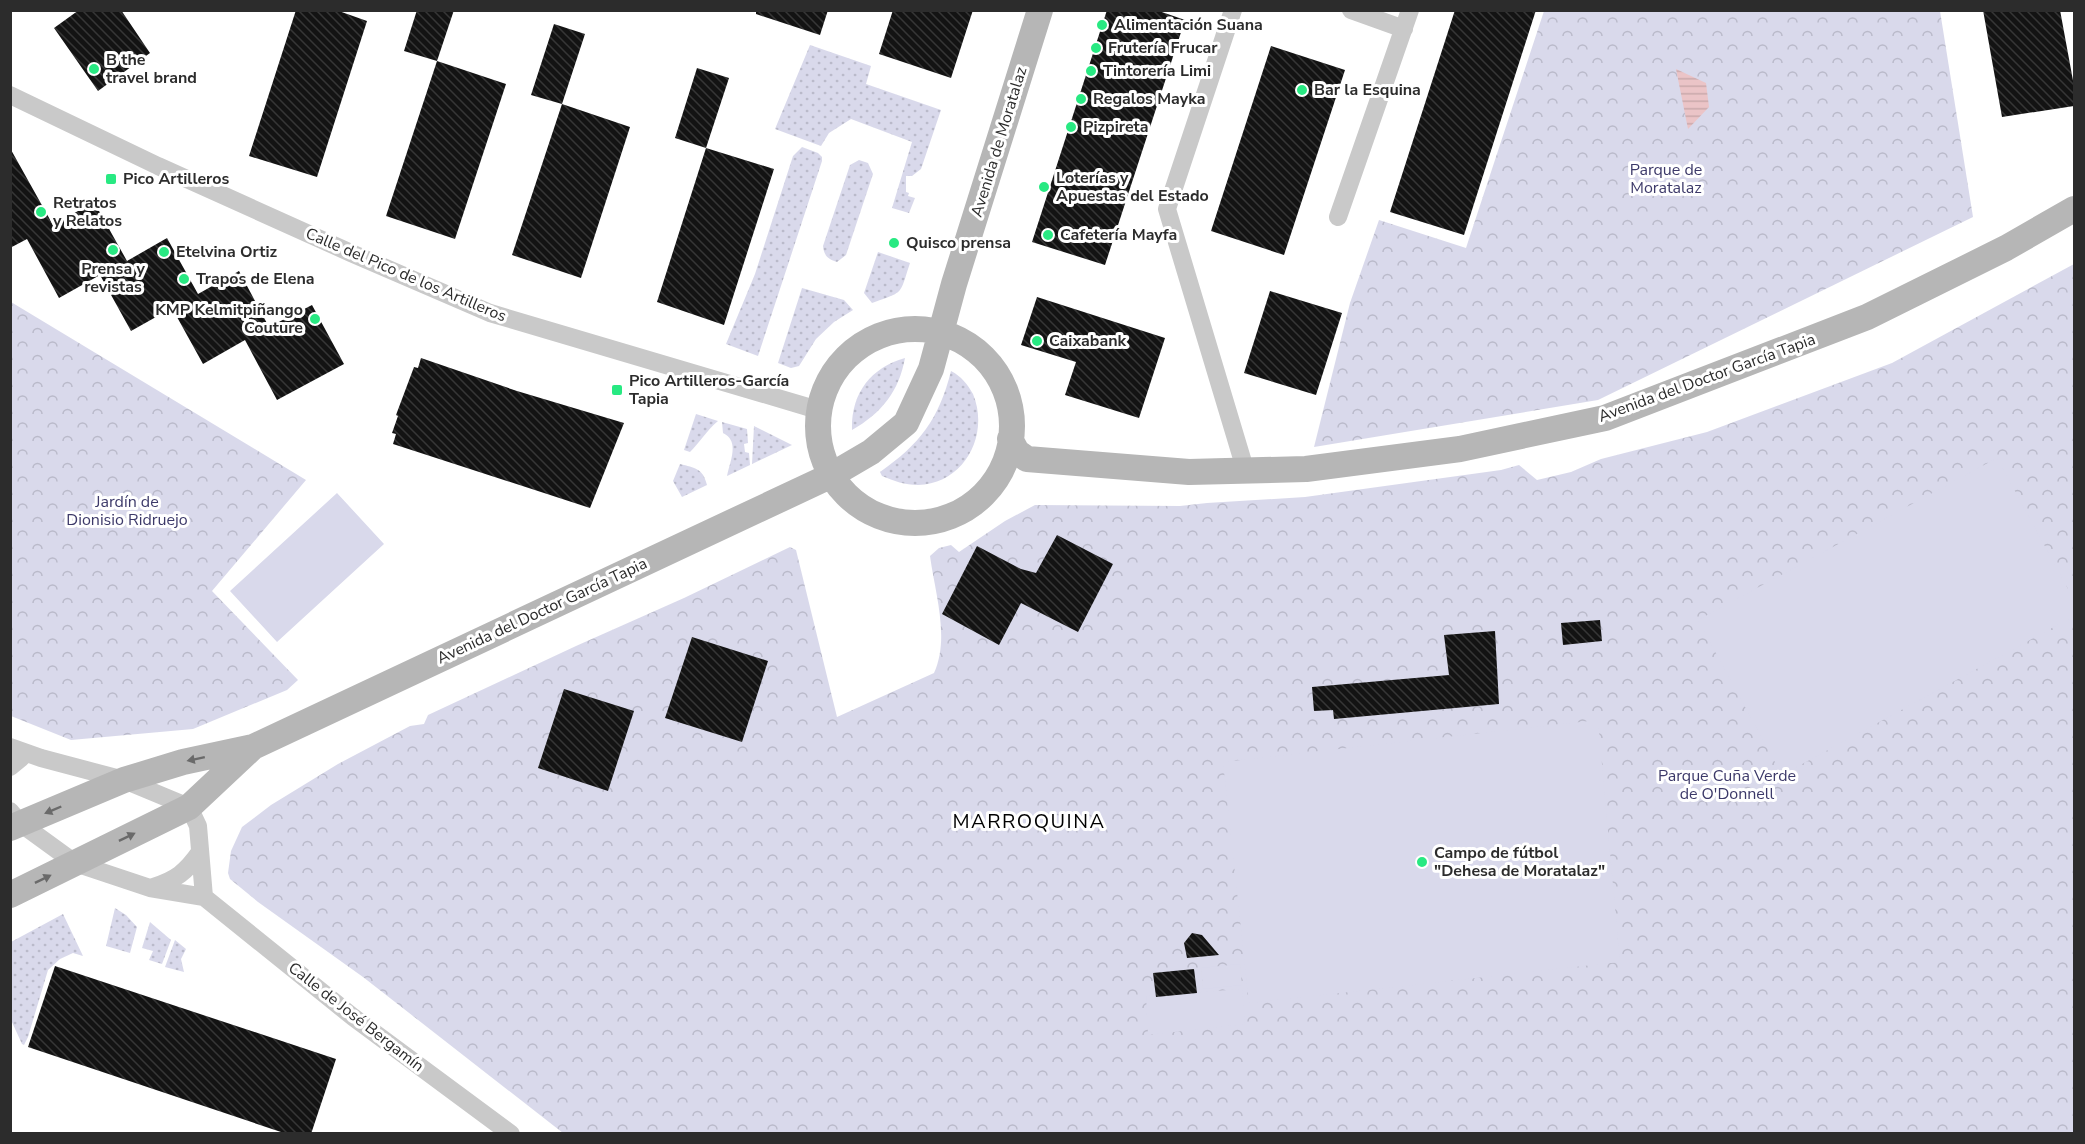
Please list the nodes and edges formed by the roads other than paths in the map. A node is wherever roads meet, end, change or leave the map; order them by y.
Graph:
1 (1040, 10) edge
2 (1233, 10) edge
3 (1351, 10) edge
4 (1410, 10) edge
5 (1404, 29) junction
6 (10, 95) edge
7 (2074, 209) edge
8 (1338, 217) dead end
9 (940, 332) junction
10 (818, 410) junction
11 (1011, 439) junction
12 (1027, 459) junction
13 (1246, 472) junction
14 (830, 476) junction
15 (997, 479) junction
16 (253, 747) junction
17 (13, 758) edge
18 (124, 780) junction
19 (189, 807) junction
20 (14, 821) edge
21 (200, 852) junction
22 (75, 863) junction
23 (150, 888) junction
24 (10, 895) edge
25 (204, 897) junction
26 (511, 1134) edge

1 - 9 main road, Avenida de Moratalaz
2 - 13 street
3 - 5 street
4 - 5 street
5 - 8 street
6 - 10 street, Calle del Pico de los Artilleros
7 - 13 main road, Avenida del Doctor García Tapia
9 - 10 main road
9 - 11 main road
9 - 14 main road, Avenida de Moratalaz
10 - 14 main road
11 - 12 main road
11 - 15 main road
12 - 13 main road, Avenida del Doctor García Tapia
12 - 15 main road
14 - 15 main road
14 - 16 main road, Avenida del Doctor García Tapia
16 -> 18 main road, Avenida del Doctor García Tapia
16 - 19 main road, Avenida del Doctor García Tapia
17 - 18 street
18 - 19 street
18 -> 20 main road, Avenida del Doctor García Tapia
19 - 21 street
22 -> 19 main road, Avenida del Doctor García Tapia
20 - 22 street, Avenida del Doctor García Tapia
21 - 23 street
21 - 25 street
22 - 23 street, Calle de José Bergamín
24 -> 22 main road, Avenida del Doctor García Tapia
23 - 25 street, Calle de José Bergamín
25 - 26 street, Calle de José Bergamín

